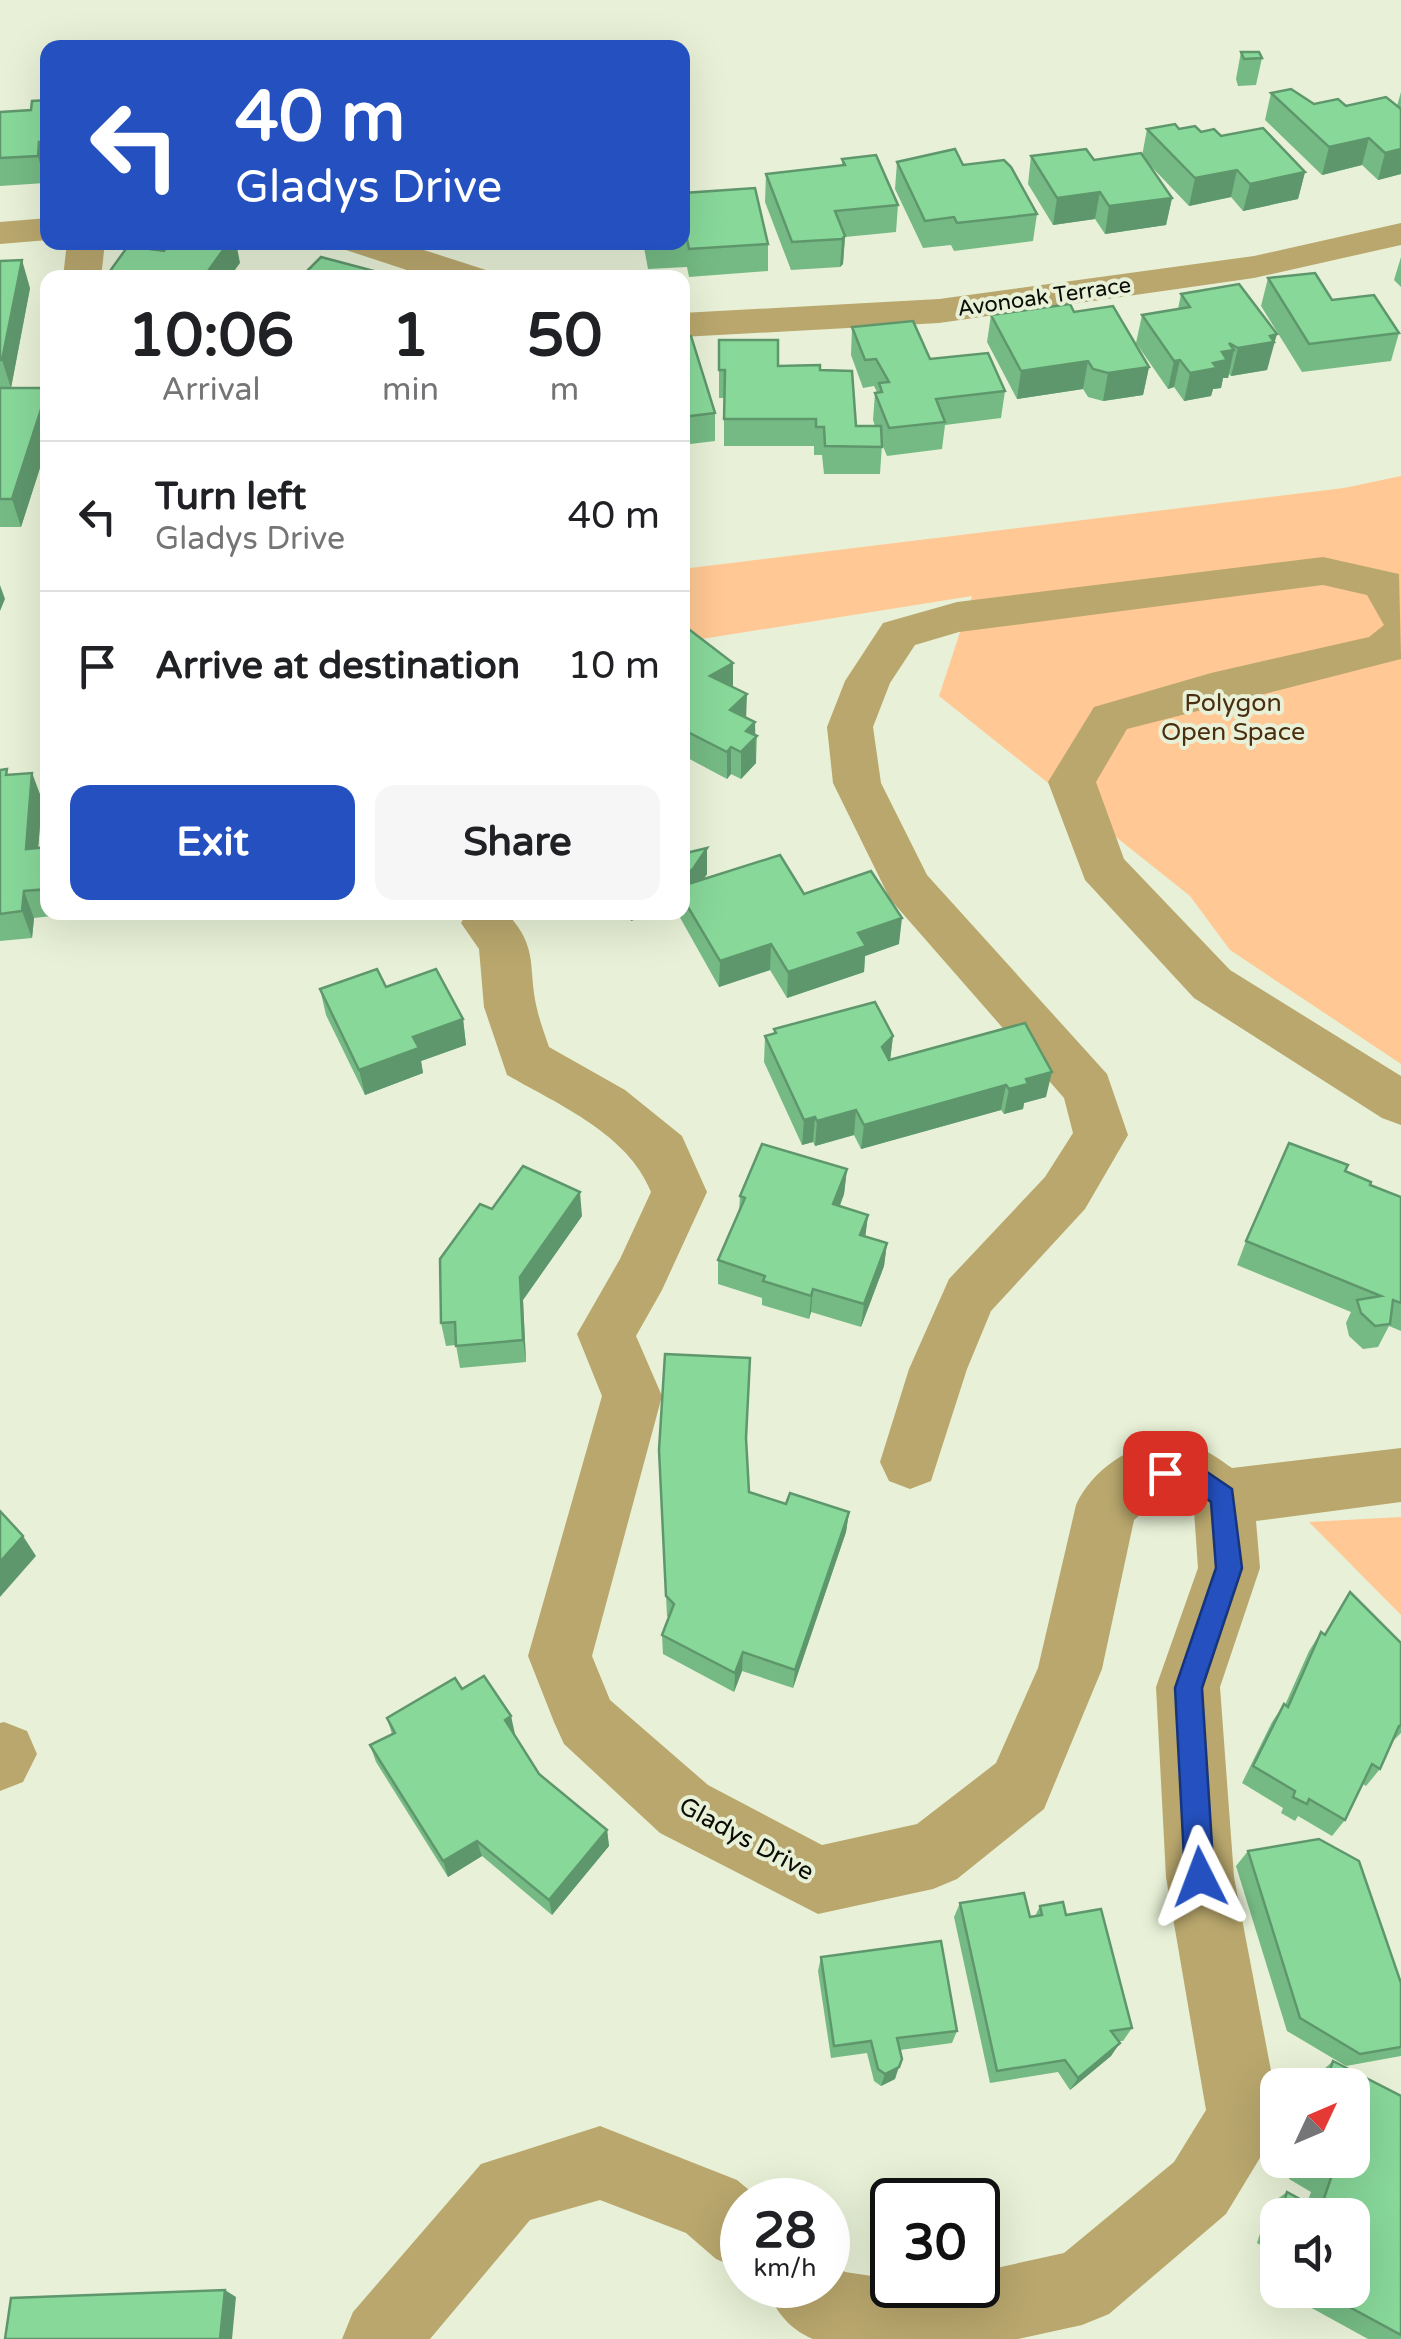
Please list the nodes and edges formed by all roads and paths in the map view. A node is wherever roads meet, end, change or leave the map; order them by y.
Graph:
1 (40, 230) edge
2 (0, 233) edge
3 (1401, 234) edge
4 (384, 250) edge
5 (447, 270) edge
6 (690, 324) edge
7 (1401, 616) edge
8 (1401, 636) edge
9 (486, 923) dead end
10 (1401, 1103) edge
11 (910, 1462) dead end
12 (1401, 1475) edge
13 (1224, 1497) junction
14 (720, 2214) edge
15 (834, 2308) edge
16 (380, 2339) edge

1 - 2 street
3 - 6 street, Avonoak Terrace
4 - 5 street
7 - 11 street
8 - 10 street
9 - 13 street, Gladys Drive
12 - 13 street
13 - 15 street
14 - 16 street

